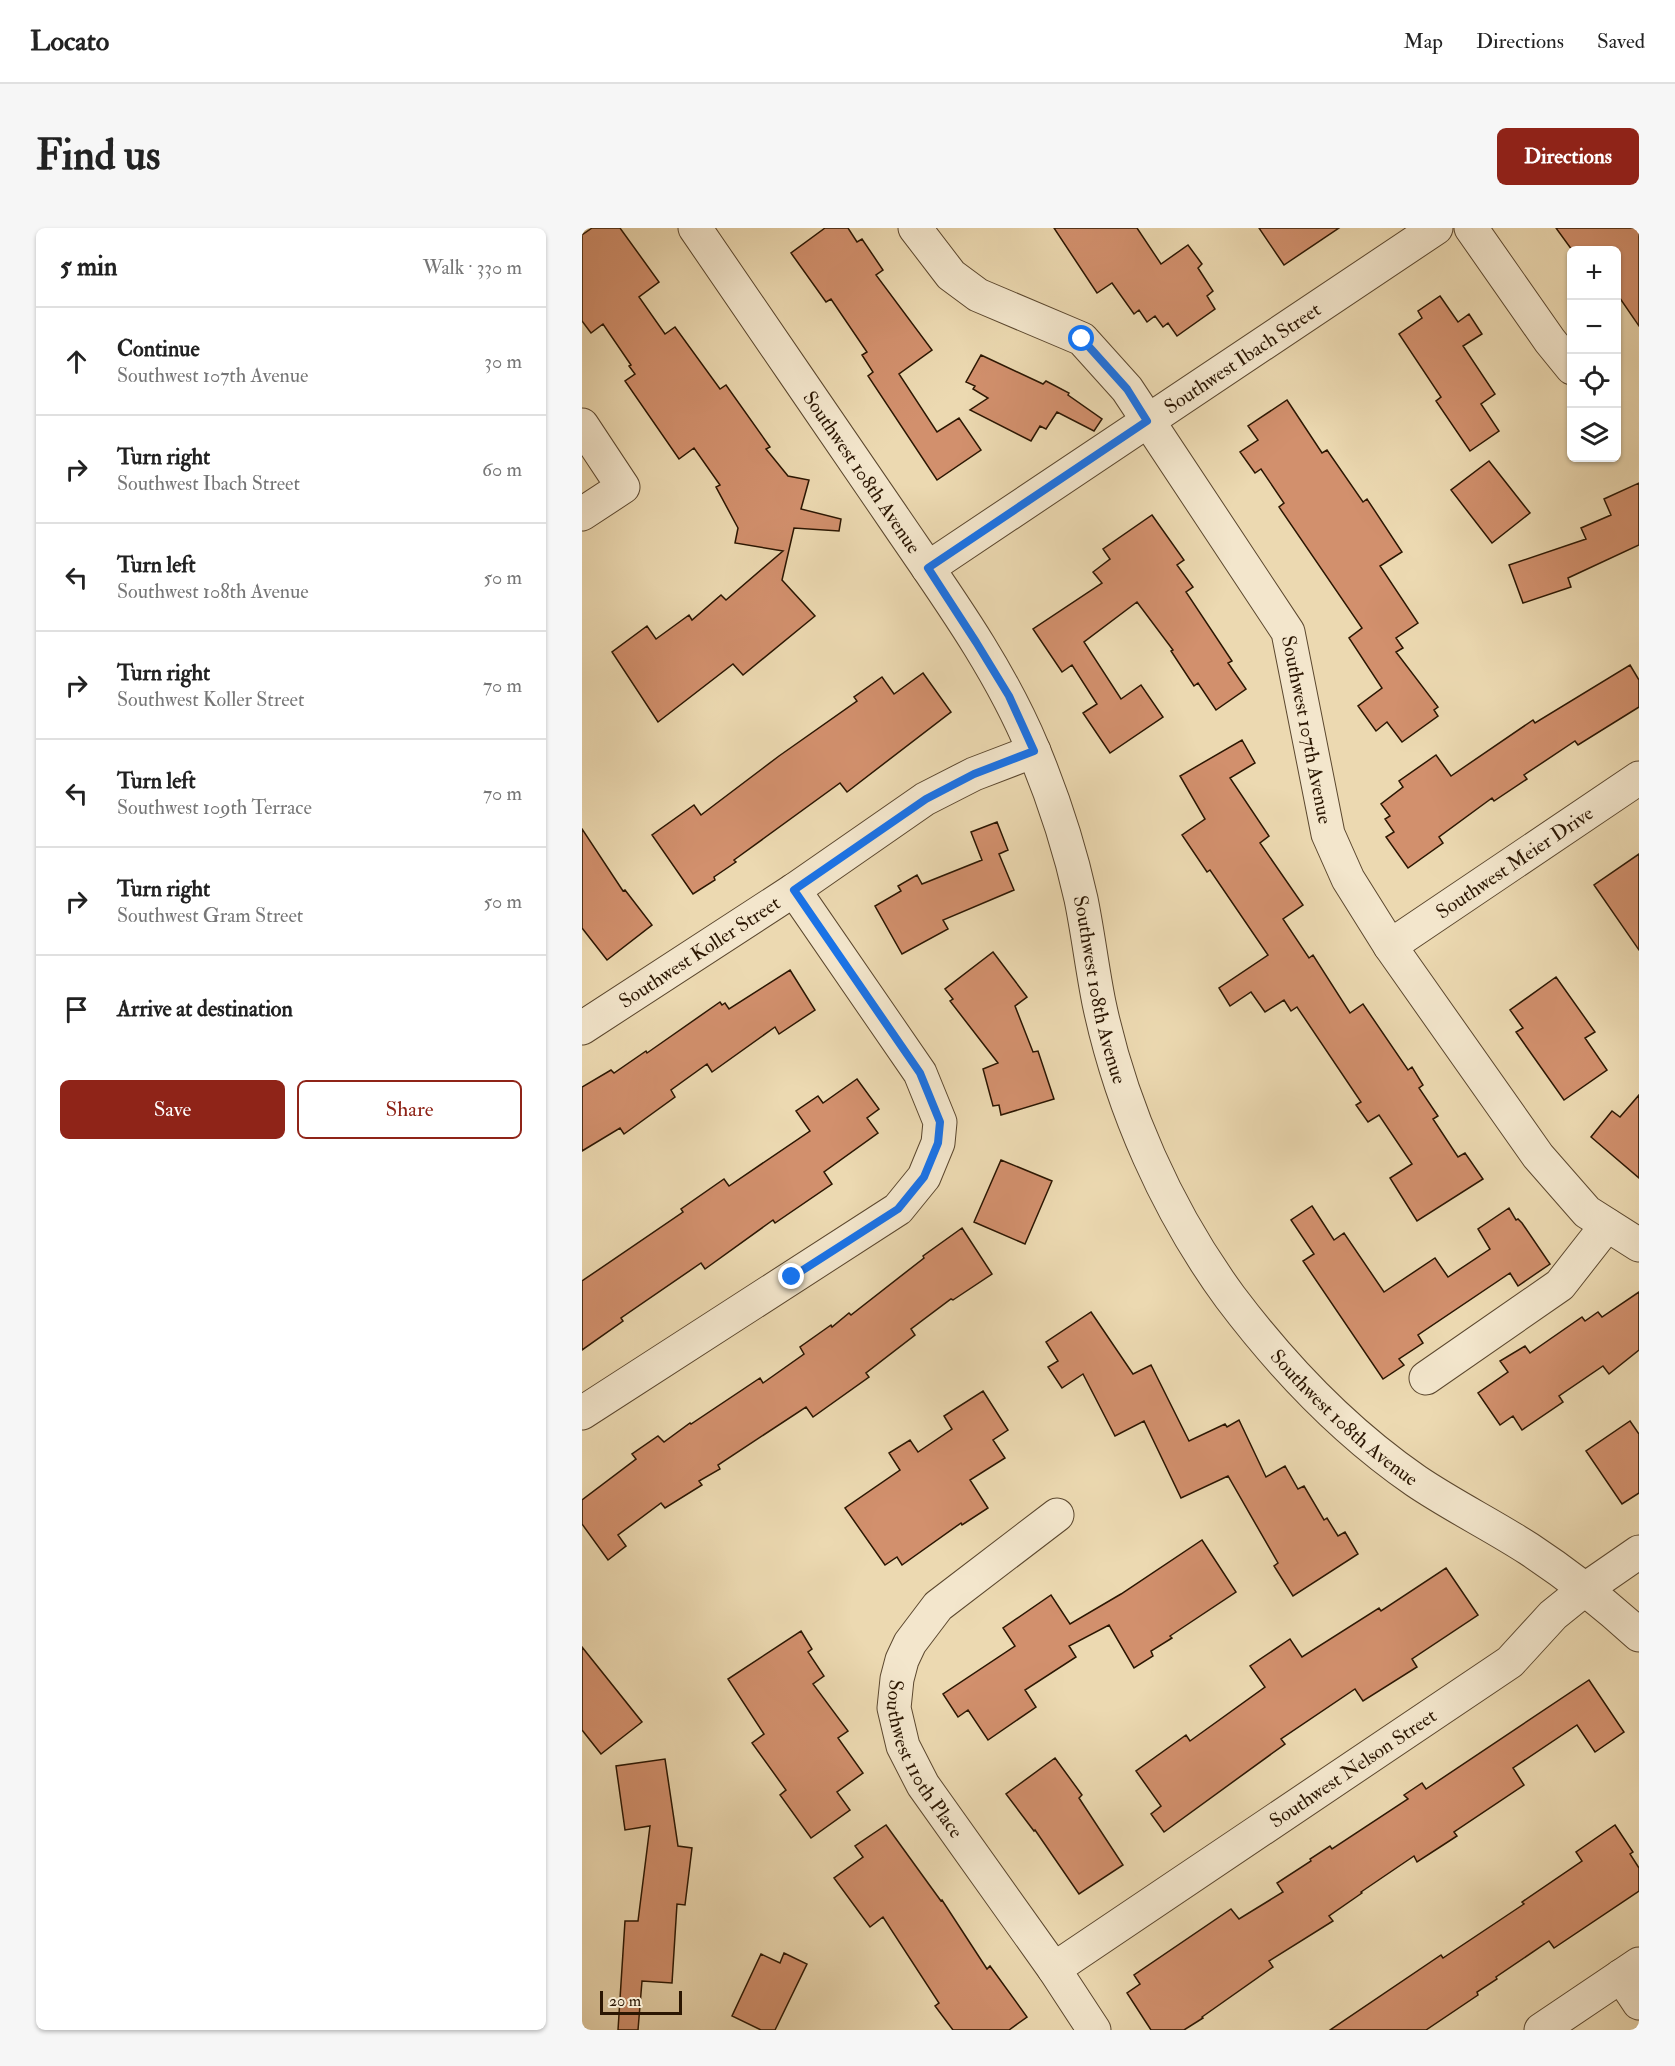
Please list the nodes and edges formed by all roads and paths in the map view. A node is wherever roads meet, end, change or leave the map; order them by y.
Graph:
1 (695, 228) edge
2 (915, 228) edge
3 (1436, 228) edge
4 (1471, 228) edge
5 (1567, 362) edge
6 (1147, 421) junction
7 (582, 425) edge
8 (582, 513) edge
9 (928, 568) junction
10 (1034, 751) junction
11 (1639, 778) edge
12 (794, 890) junction
13 (1390, 946) junction
14 (582, 1028) edge
15 (1607, 1225) junction
16 (1639, 1245) edge
17 (1426, 1378) dead end
18 (582, 1413) edge
19 (1058, 1515) dead end
20 (1639, 1552) edge
21 (1584, 1590) junction
22 (1639, 1635) edge
23 (1054, 1969) junction
24 (1630, 1970) edge
25 (1639, 2003) edge
26 (1094, 2030) edge
27 (1541, 2030) edge

1 - 9 street, Southwest 108th Avenue
2 - 6 street, Southwest 107th Avenue
3 - 6 street, Southwest Ibach Street
4 - 5 street
6 - 9 street, Southwest Ibach Street
6 - 13 street, Southwest 107th Avenue
7 - 8 street
9 - 10 street, Southwest 108th Avenue
10 - 12 street, Southwest Koller Street
10 - 21 street, Southwest 108th Avenue
11 - 13 street, Southwest Meier Drive
12 - 14 street, Southwest Koller Street
12 - 18 street
13 - 15 street, Southwest 107th Avenue
15 - 16 street, Southwest 107th Avenue
15 - 17 street
19 - 23 street, Southwest 110th Place
20 - 21 street, Southwest Nelson Street
21 - 22 street, Southwest 108th Avenue
21 - 23 street, Southwest Nelson Street
23 - 26 street, Southwest 110th Place
24 - 25 street
24 - 27 street

